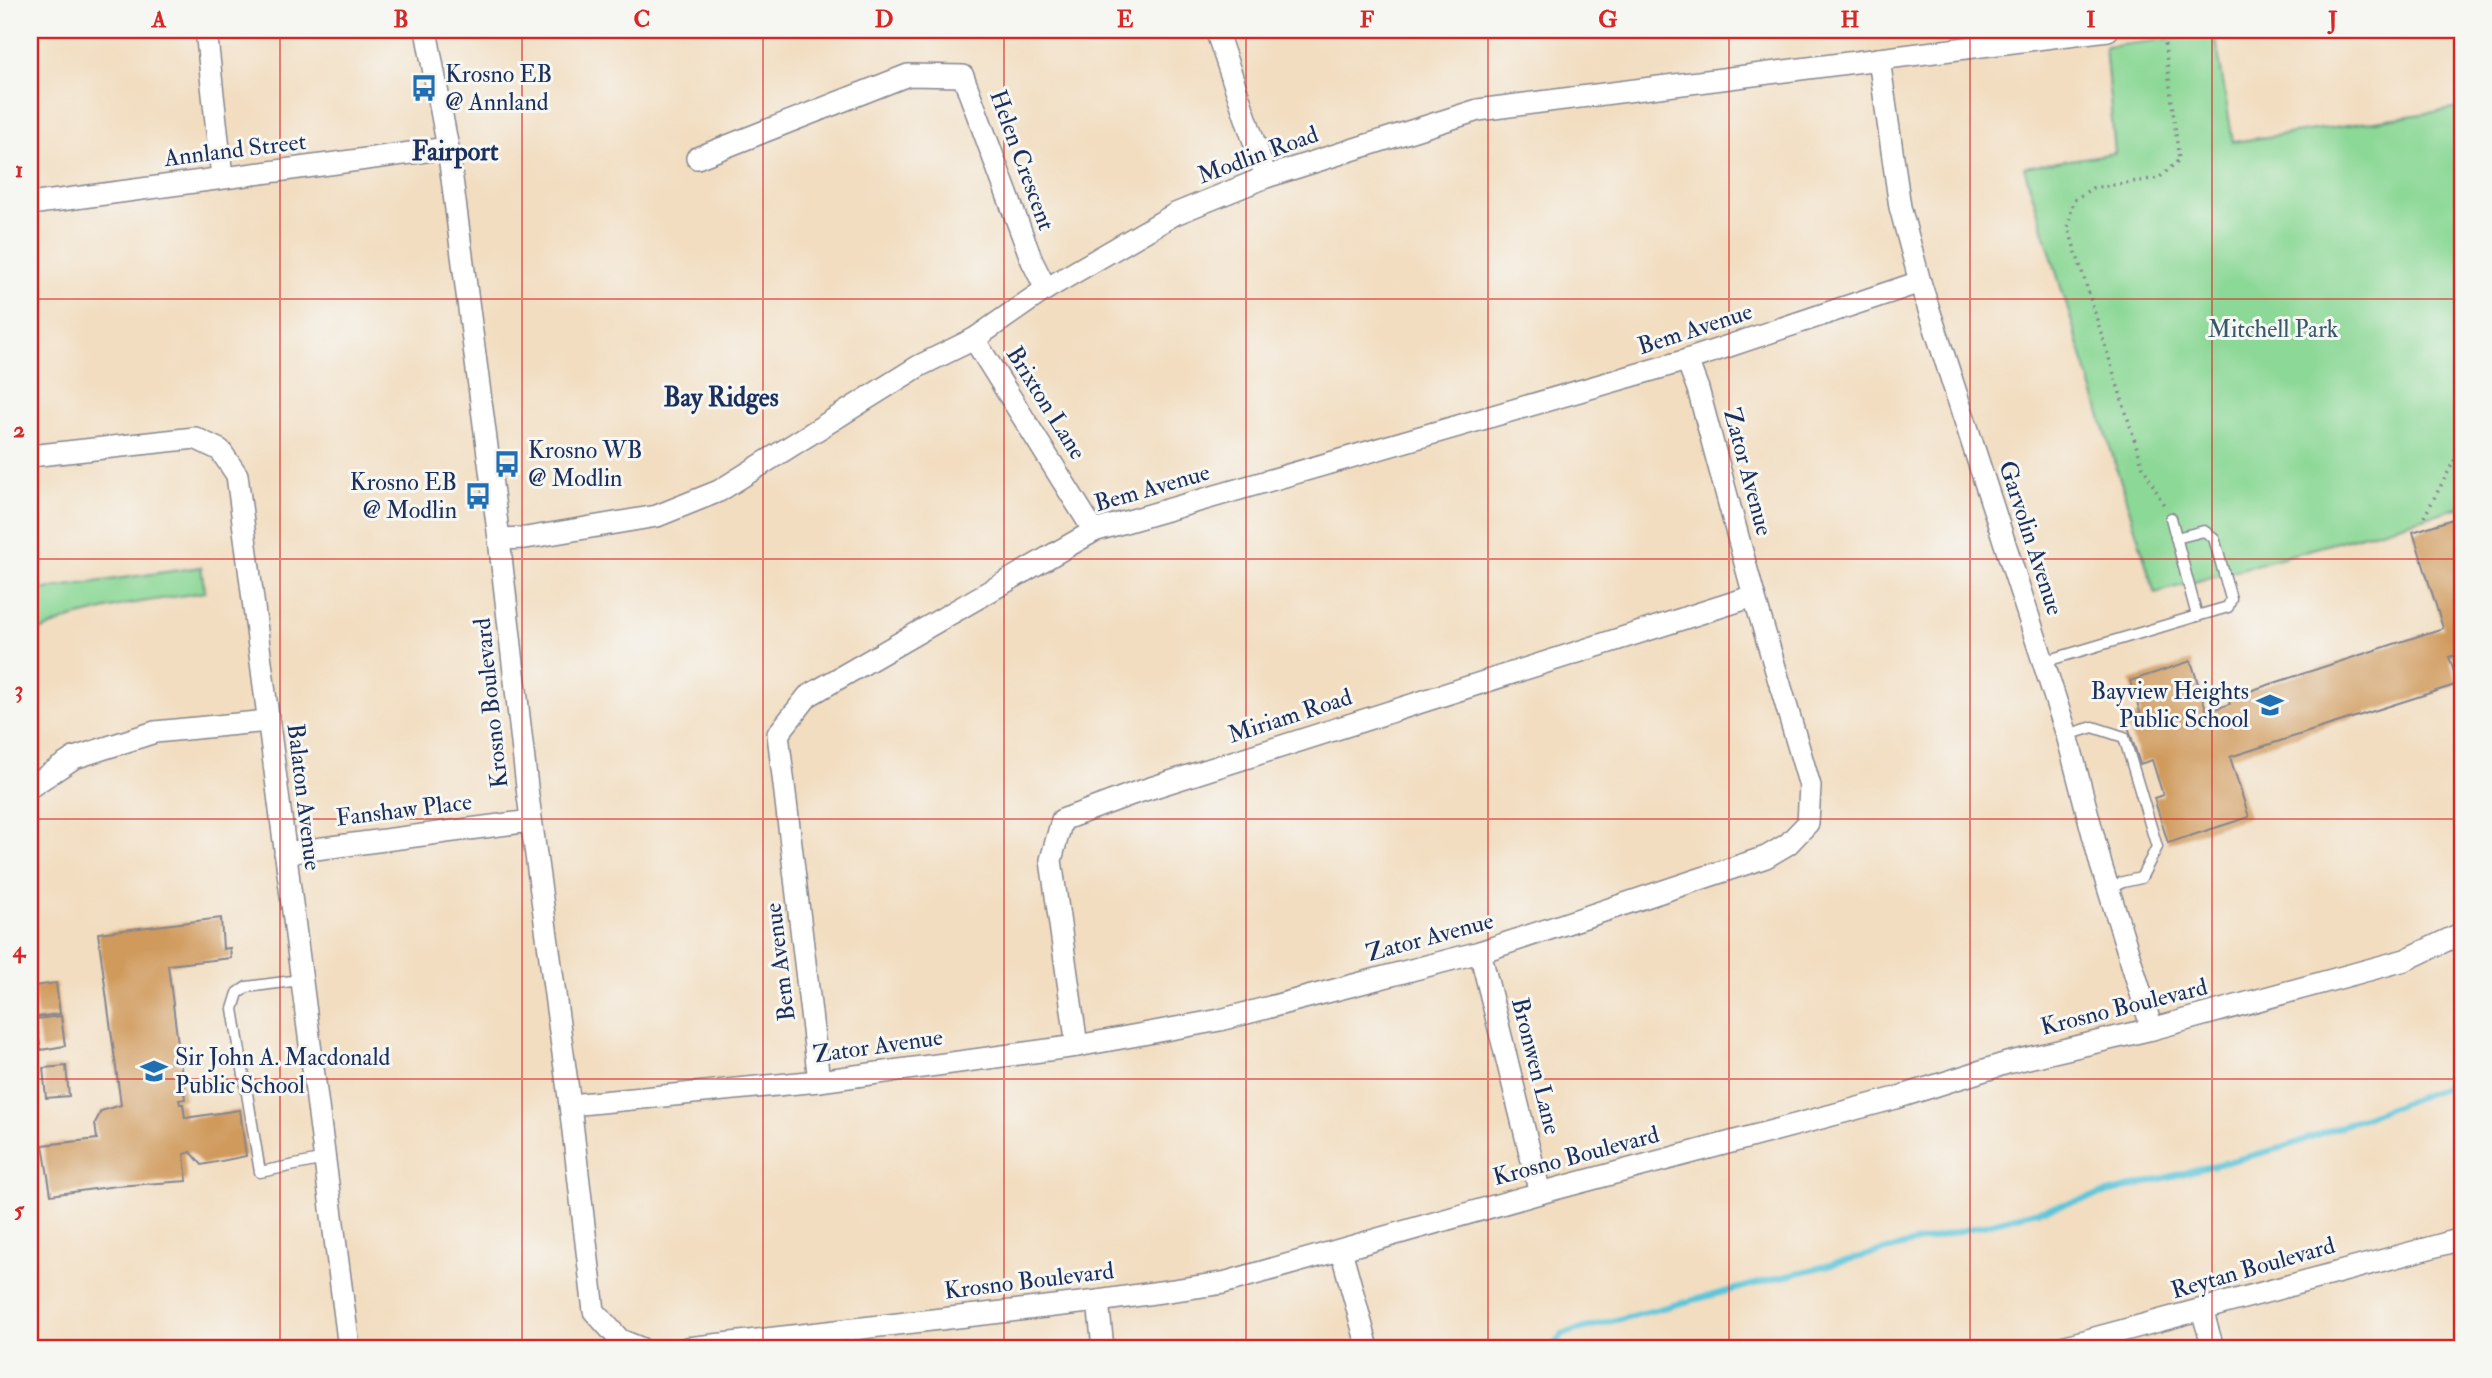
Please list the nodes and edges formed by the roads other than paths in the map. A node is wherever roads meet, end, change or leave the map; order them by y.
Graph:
1 (206, 30) edge
2 (426, 30) edge
3 (1216, 30) edge
4 (2108, 30) edge
5 (1879, 59) junction
6 (448, 148) junction
7 (697, 158) dead end
8 (222, 177) junction
9 (1266, 177) junction
10 (30, 204) edge
11 (1920, 282) junction
12 (1046, 289) junction
13 (974, 339) junction
14 (1687, 360) junction
15 (30, 456) edge
16 (2171, 518) road end
17 (1094, 531) junction
18 (2176, 538) junction
19 (499, 539) junction
20 (1754, 596) junction
21 (2197, 616) junction
22 (2043, 662) junction
23 (268, 721) junction
24 (2067, 735) junction
25 (30, 787) edge
26 (531, 821) junction
27 (285, 853) junction
28 (2110, 888) junction
29 (2462, 933) edge
30 (1480, 952) junction
31 (300, 980) junction
32 (2152, 1029) junction
33 (1077, 1046) junction
34 (819, 1081) junction
35 (570, 1105) junction
36 (325, 1159) junction
37 (1539, 1193) junction
38 (2462, 1239) edge
39 (1341, 1250) junction
40 (1098, 1301) junction
41 (2202, 1310) junction
42 (349, 1348) edge
43 (640, 1348) edge
44 (687, 1348) edge
45 (1103, 1348) edge
46 (1368, 1348) edge
47 (2058, 1348) edge
48 (2213, 1348) edge

1 - 8 street
2 - 6 street, Krosno Boulevard
3 - 9 street
4 - 5 street, Modlin Road
5 - 9 street, Modlin Road
5 - 11 street, Garvolin Avenue
6 - 8 street, Annland Street
6 - 19 street, Krosno Boulevard
7 - 12 street, Helen Crescent
8 - 10 street, Annland Street
9 - 12 street, Modlin Road
11 - 14 street, Bem Avenue
11 - 22 street, Garvolin Avenue
12 - 13 street, Modlin Road
13 - 17 street, Brixton Lane
13 - 19 street, Modlin Road
14 - 17 street, Bem Avenue
14 - 20 street, Zator Avenue
15 - 23 street, Balaton Avenue
16 - 18 lane
17 - 34 street, Bem Avenue
18 - 21 lane
18 - 21 lane
19 - 26 street, Krosno Boulevard
20 - 30 street, Zator Avenue
20 - 33 street, Miriam Road
21 - 22 lane
22 - 24 street, Garvolin Avenue
23 - 25 street
23 - 27 street, Balaton Avenue
24 - 28 street, Garvolin Avenue
24 - 28 lane
26 - 27 street, Fanshaw Place
26 - 35 street, Krosno Boulevard
27 - 31 street, Balaton Avenue
28 - 32 street, Garvolin Avenue
29 - 32 street, Krosno Boulevard
30 - 33 street, Zator Avenue
30 - 37 street, Bronwen Lane
31 - 36 street, Balaton Avenue
31 - 36 lane
32 - 37 street, Krosno Boulevard
33 - 34 street, Zator Avenue
34 - 35 street, Zator Avenue
35 - 43 street, Krosno Boulevard
36 - 42 street, Balaton Avenue
37 - 39 street, Krosno Boulevard
38 - 41 street, Reytan Boulevard
39 - 40 street, Krosno Boulevard
39 - 46 street
40 - 44 street, Krosno Boulevard
40 - 45 street
41 - 47 street, Reytan Boulevard
41 - 48 street

